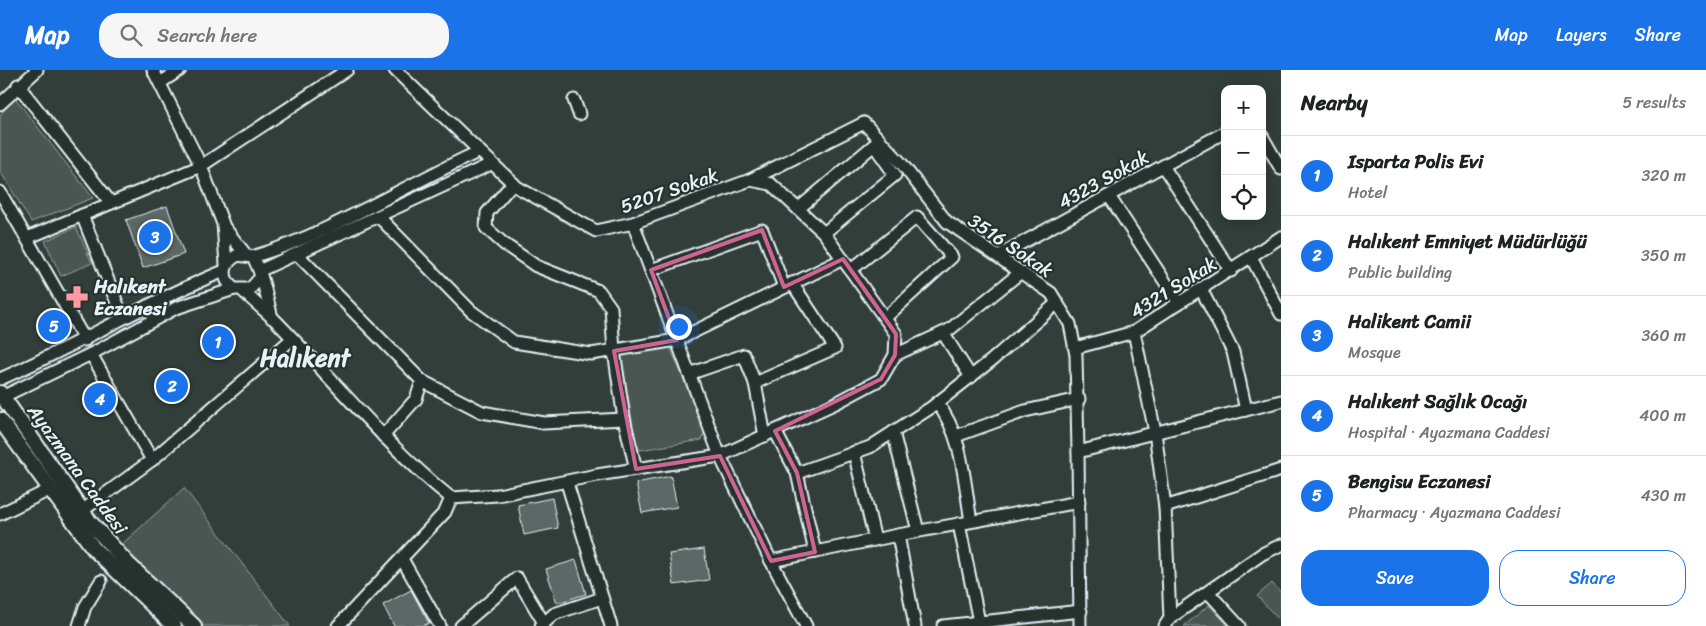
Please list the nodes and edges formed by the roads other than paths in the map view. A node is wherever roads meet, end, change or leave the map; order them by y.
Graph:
1 (37, 70) edge
2 (154, 70) edge
3 (180, 70) edge
4 (346, 70) edge
5 (395, 70) edge
6 (160, 83) junction
7 (18, 85) junction
8 (574, 100) dead end
9 (0, 104) edge
10 (579, 114) dead end
11 (864, 123) joint
12 (1221, 134) edge
13 (1266, 143) edge
14 (478, 152) junction
15 (491, 164) junction
16 (201, 166) junction
17 (1163, 166) junction
18 (1281, 169) edge
19 (750, 180) junction
20 (513, 183) junction
21 (0, 192) edge
22 (1109, 196) junction
23 (111, 204) junction
24 (798, 208) junction
25 (82, 215) junction
26 (379, 217) junction
27 (633, 222) junction
28 (224, 227) junction
29 (824, 233) junction
30 (1281, 237) edge
31 (27, 238) junction
32 (297, 254) junction
33 (249, 256) junction
34 (998, 256) junction
35 (1252, 257) junction
36 (843, 259) junction
37 (225, 268) junction
38 (651, 270) junction
39 (851, 270) junction
40 (1231, 271) junction
41 (1021, 272) junction
42 (260, 274) junction
43 (788, 285) junction
44 (1201, 289) junction
45 (238, 290) junction
46 (1057, 303) junction
47 (1179, 303) junction
48 (1281, 314) edge
49 (123, 318) junction
50 (272, 318) junction
51 (884, 318) junction
52 (1134, 332) junction
53 (943, 333) junction
54 (292, 339) junction
55 (85, 340) junction
56 (677, 340) junction
57 (1075, 348) junction
58 (614, 351) junction
59 (91, 354) junction
60 (896, 355) junction
61 (690, 374) junction
62 (971, 377) junction
63 (0, 379) edge
64 (422, 381) junction
65 (755, 383) junction
66 (1, 396) edge
67 (1079, 399) junction
68 (1281, 401) edge
69 (937, 403) junction
70 (1246, 410) junction
71 (624, 418) junction
72 (0, 420) edge
73 (893, 432) junction
74 (1155, 432) junction
75 (770, 433) junction
76 (383, 436) junction
77 (956, 436) junction
78 (854, 452) junction
79 (1078, 452) junction
80 (720, 456) junction
81 (152, 460) junction
82 (636, 469) junction
83 (1281, 470) edge
84 (797, 473) junction
85 (567, 483) junction
86 (49, 490) junction
87 (451, 498) junction
88 (1079, 502) junction
89 (1165, 507) junction
90 (82, 511) junction
91 (0, 514) edge
92 (971, 521) junction
93 (959, 524) junction
94 (918, 531) junction
95 (898, 535) junction
96 (875, 540) junction
97 (1281, 545) edge
98 (815, 552) junction
99 (402, 559) junction
100 (771, 562) junction
101 (101, 581) dead end
102 (1208, 592) junction
103 (602, 598) junction
104 (1081, 611) junction
105 (979, 622) junction
106 (1168, 622) edge
107 (542, 624) edge
108 (79, 626) edge
109 (174, 626) edge
110 (194, 626) edge
111 (338, 626) edge
112 (440, 626) edge
113 (461, 626) edge
114 (611, 626) edge
115 (806, 626) edge
116 (915, 626) edge
117 (943, 626) edge
118 (1080, 626) edge
119 (1239, 626) edge

1 - 7 street
2 - 6 street
3 - 6 street
4 - 16 street
5 - 14 street
6 - 16 street
7 - 9 street
7 - 23 street
8 - 10 street
11 - 19 street, 5207 Sokak
11 - 34 street, 3516 Sokak
12 - 17 street, 4323 Sokak
13 - 18 street
14 - 15 street, 5207 Sokak
14 - 33 street
15 - 20 street, 5207 Sokak
15 - 26 street
16 - 23 street
16 - 28 street
17 - 22 street, 4323 Sokak
17 - 40 street
19 - 24 street
19 - 27 street, 5207 Sokak
20 - 27 street, 5207 Sokak
20 - 58 street
21 - 31 street
22 - 34 street, 4323 Sokak
22 - 47 street
23 - 25 street
24 - 29 street
24 - 29 street
25 - 31 street
25 - 49 street
26 - 32 street
26 - 58 street
27 - 38 street
28 - 33 street
28 - 37 street
29 - 36 street
30 - 35 street, 4321 Sokak
31 - 55 street
32 - 42 street
32 - 64 street
33 - 37 street
33 - 42 street
34 - 41 street, 3516 Sokak
35 - 40 street, 4321 Sokak
35 - 48 street
36 - 39 street
36 - 43 street
37 - 45 street
37 - 49 street
38 - 43 street
38 - 56 street
39 - 51 street
39 - 51 street
40 - 44 street, 4321 Sokak
41 - 46 street, 3516 Sokak
41 - 53 street
42 - 45 street
42 - 50 street
43 - 56 street
43 - 65 street
44 - 47 street, 4321 Sokak
44 - 70 street
45 - 50 street
45 - 59 street
46 - 57 street, 3516 Sokak
46 - 62 street
47 - 52 street, 4321 Sokak
49 - 55 street
50 - 54 street
51 - 60 street
52 - 57 street, 4321 Sokak
52 - 74 street
53 - 60 street
53 - 62 street
54 - 76 street
54 - 81 street
55 - 63 street
56 - 58 street
56 - 61 street
57 - 67 street, 3516 Sokak
58 - 71 street
59 - 66 street
59 - 81 street
60 - 75 street
61 - 65 street
61 - 80 street
62 - 69 street
64 - 71 street
64 - 76 street
65 - 75 street
66 - 90 main road, Ayazmana Caddesi
67 - 77 street
67 - 79 street, 3516 Sokak
68 - 70 street
69 - 73 street
69 - 77 street
70 - 74 street
71 - 82 street
72 - 86 main road, Ayazmana Caddesi
73 - 78 street
73 - 94 street
74 - 79 street
74 - 89 street
75 - 80 street
75 - 84 street
76 - 87 street
77 - 92 street
78 - 84 street
78 - 96 street
79 - 88 street, 3516 Sokak
80 - 82 street
80 - 100 street
81 - 90 street
82 - 85 street
83 - 89 street
84 - 98 street
85 - 87 street
85 - 103 street
86 - 91 street
86 - 109 main road, Ayazmana Caddesi
87 - 99 street
88 - 92 street
88 - 104 street, 3516 Sokak
89 - 106 street
90 - 110 main road, Ayazmana Caddesi
92 - 93 street
93 - 94 street
93 - 105 street
94 - 95 street
95 - 96 street
95 - 116 street
96 - 98 street
97 - 102 street
98 - 100 street
99 - 111 street
99 - 112 street
100 - 115 street
101 - 108 street
102 - 106 street
102 - 119 street
103 - 107 street
103 - 114 street
104 - 105 street
104 - 118 street, 3516 Sokak
105 - 117 street
107 - 113 street

